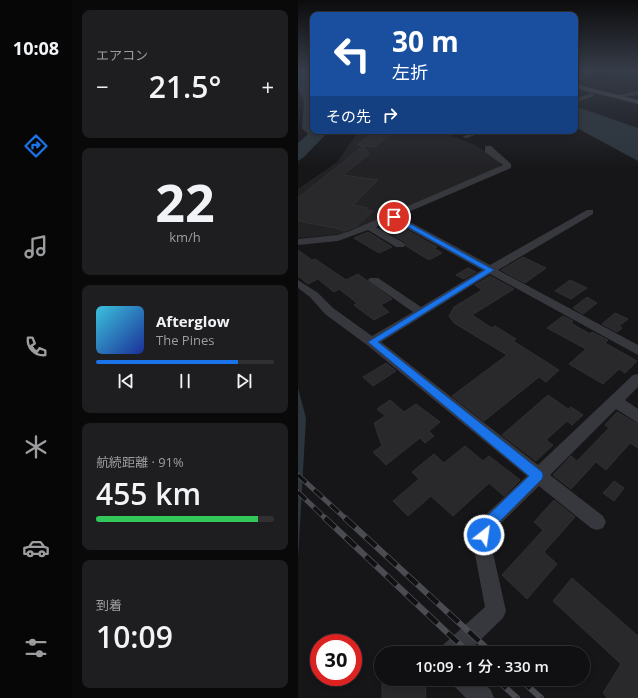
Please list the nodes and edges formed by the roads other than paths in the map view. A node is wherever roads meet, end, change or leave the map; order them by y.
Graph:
1 (474, 134) edge
2 (465, 137) dead end
3 (488, 148) dead end
4 (590, 212) dead end
5 (394, 217) junction
6 (370, 227) junction
7 (298, 242) edge
8 (400, 245) dead end
9 (490, 270) junction
10 (374, 280) dead end
11 (298, 283) edge
12 (325, 293) dead end
13 (421, 312) junction
14 (341, 320) junction
15 (372, 342) junction
16 (638, 351) edge
17 (638, 379) edge
18 (615, 401) junction
19 (638, 417) edge
20 (538, 476) junction
21 (597, 522) dead end
22 (458, 646) edge
23 (470, 686) edge
24 (483, 698) edge

1 - 2 street
3 - 5 street
4 - 9 street
5 - 6 street
5 - 9 street
6 - 7 street
6 - 8 street
9 - 13 street
9 - 16 street
10 - 13 street
11 - 14 street
12 - 14 street
13 - 15 street
14 - 15 street
15 - 20 street
17 - 18 street
18 - 19 street
18 - 20 street
20 - 21 street
20 - 22 street
23 - 24 street

